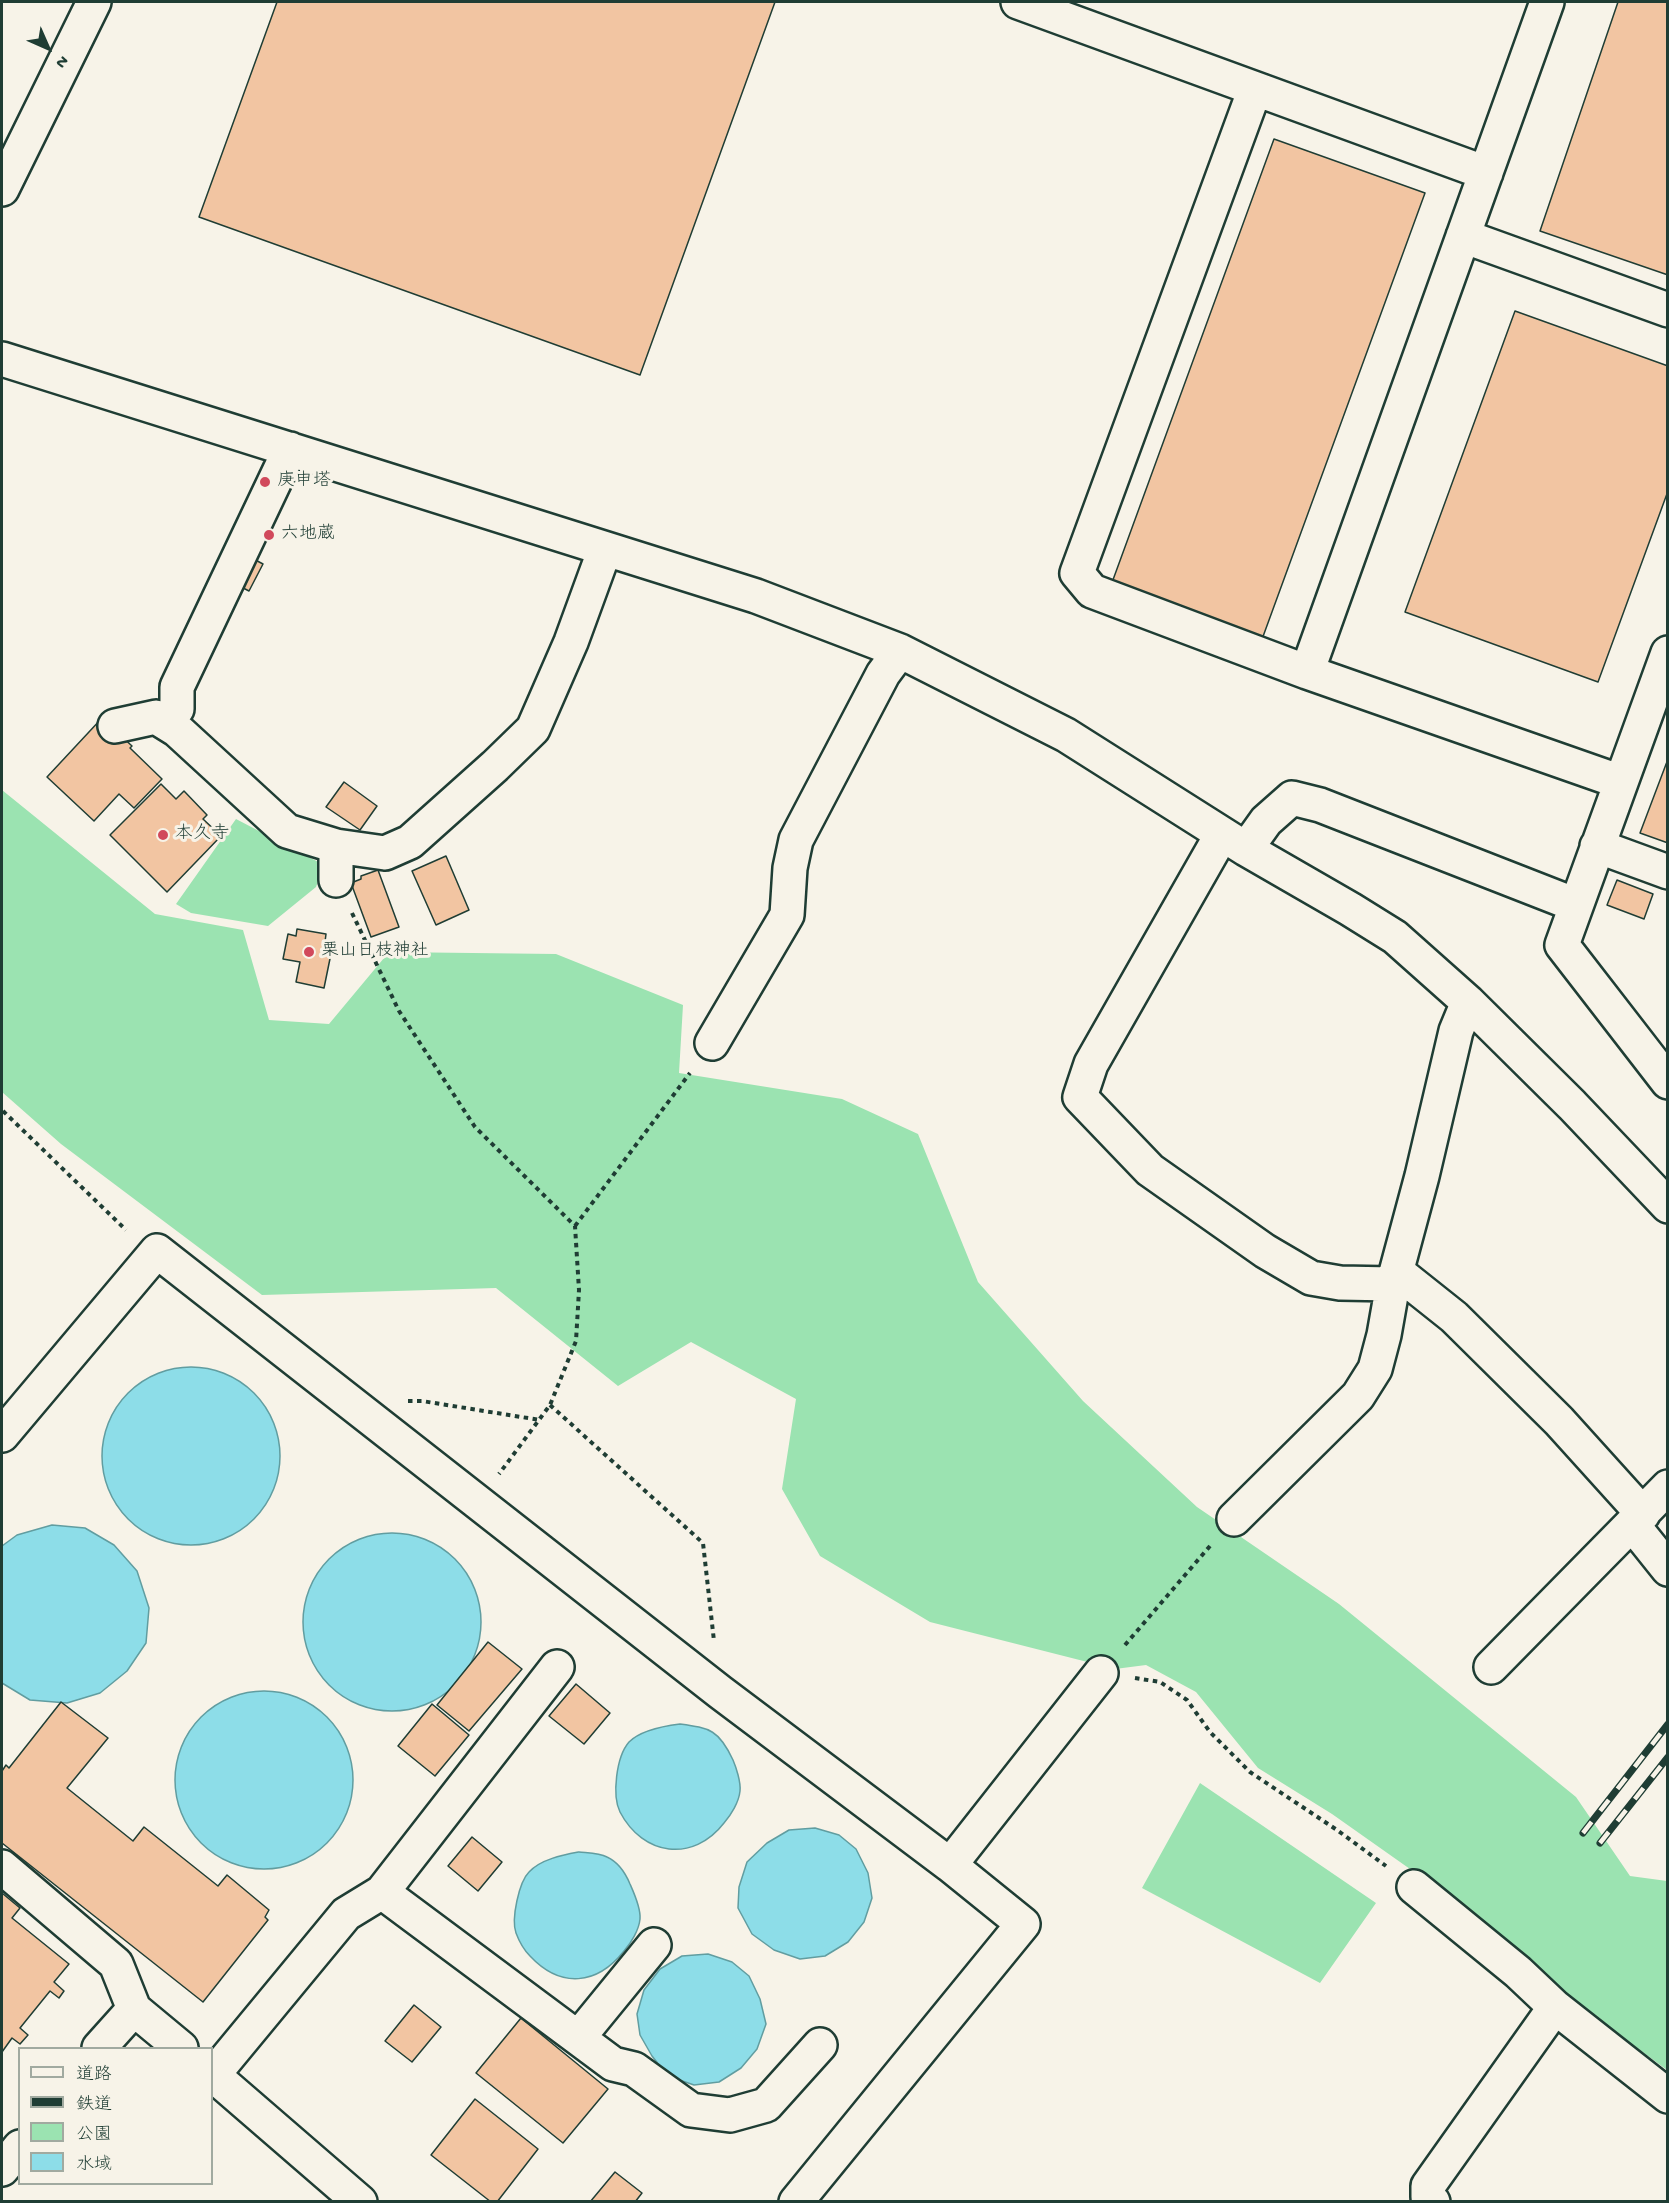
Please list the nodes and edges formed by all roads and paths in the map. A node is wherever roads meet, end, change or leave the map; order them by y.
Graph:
1 (94, 2) edge
2 (1018, 2) edge
3 (1547, 2) edge
4 (1255, 89) junction
5 (1486, 173) junction
6 (2, 189) edge
7 (1463, 236) junction
8 (1668, 310) edge
9 (2, 359) edge
10 (290, 449) junction
11 (605, 549) junction
12 (900, 651) junction
13 (1668, 653) edge
14 (1307, 672) junction
15 (177, 709) dead end
16 (115, 726) dead end
17 (1620, 782) junction
18 (1234, 841) junction
19 (336, 846) junction
20 (1597, 846) junction
21 (1668, 872) edge
22 (336, 880) joint
23 (1576, 905) junction
24 (1468, 1002) junction
25 (712, 1043) joint
26 (1668, 1082) edge
27 (3, 1111) edge
28 (1668, 1206) edge
29 (575, 1226) junction
30 (152, 1255) junction
31 (1393, 1284) junction
32 (400, 1401) dead end
33 (549, 1405) junction
34 (540, 1420) junction
35 (2, 1435) edge
36 (1668, 1487) edge
37 (477, 1503) junction
38 (1234, 1519) joint
39 (1637, 1519) junction
40 (1668, 1569) edge
41 (557, 1667) dead end
42 (1491, 1667) dead end
43 (1101, 1673) junction
44 (720, 1692) junction
45 (950, 1865) junction
46 (2, 1867) edge
47 (1414, 1887) joint
48 (382, 1892) junction
49 (654, 1945) dead end
50 (1554, 2007) junction
51 (134, 2008) junction
52 (578, 2038) junction
53 (820, 2045) dead end
54 (101, 2047) edge
55 (179, 2047) edge
56 (213, 2074) edge
57 (213, 2076) edge
58 (1668, 2096) edge
59 (18, 2149) edge
60 (2, 2169) edge
61 (799, 2201) edge
62 (360, 2202) edge
63 (1433, 2202) edge

1 - 6 street
2 - 4 street
3 - 5 street
4 - 5 street
4 - 14 street
5 - 7 street
7 - 8 street
7 - 14 street
9 - 10 street
10 - 11 street
10 - 15 street
11 - 12 street
11 - 19 street
12 - 18 street
12 - 25 street
13 - 17 street
14 - 17 street
16 - 19 street
17 - 20 street
18 - 23 street
18 - 24 street
18 - 31 street
19 - 22 street
20 - 21 street
20 - 23 street
22 - 29 path
23 - 26 street
24 - 28 street
24 - 31 street
25 - 29 path
27 - 30 path
29 - 33 path
30 - 35 street
30 - 37 street
31 - 38 street
31 - 39 street
32 - 34 path
33 - 34 path
33 - 44 path
34 - 37 path
36 - 39 street
37 - 44 street
38 - 43 path
39 - 40 street
39 - 42 street
41 - 48 street
43 - 45 street
43 - 47 path
44 - 45 street
45 - 61 street
46 - 51 street
47 - 50 street
48 - 52 street
48 - 56 street
49 - 52 street
50 - 58 street
50 - 63 street
51 - 54 street
51 - 55 street
52 - 53 street
57 - 62 street
59 - 60 street

